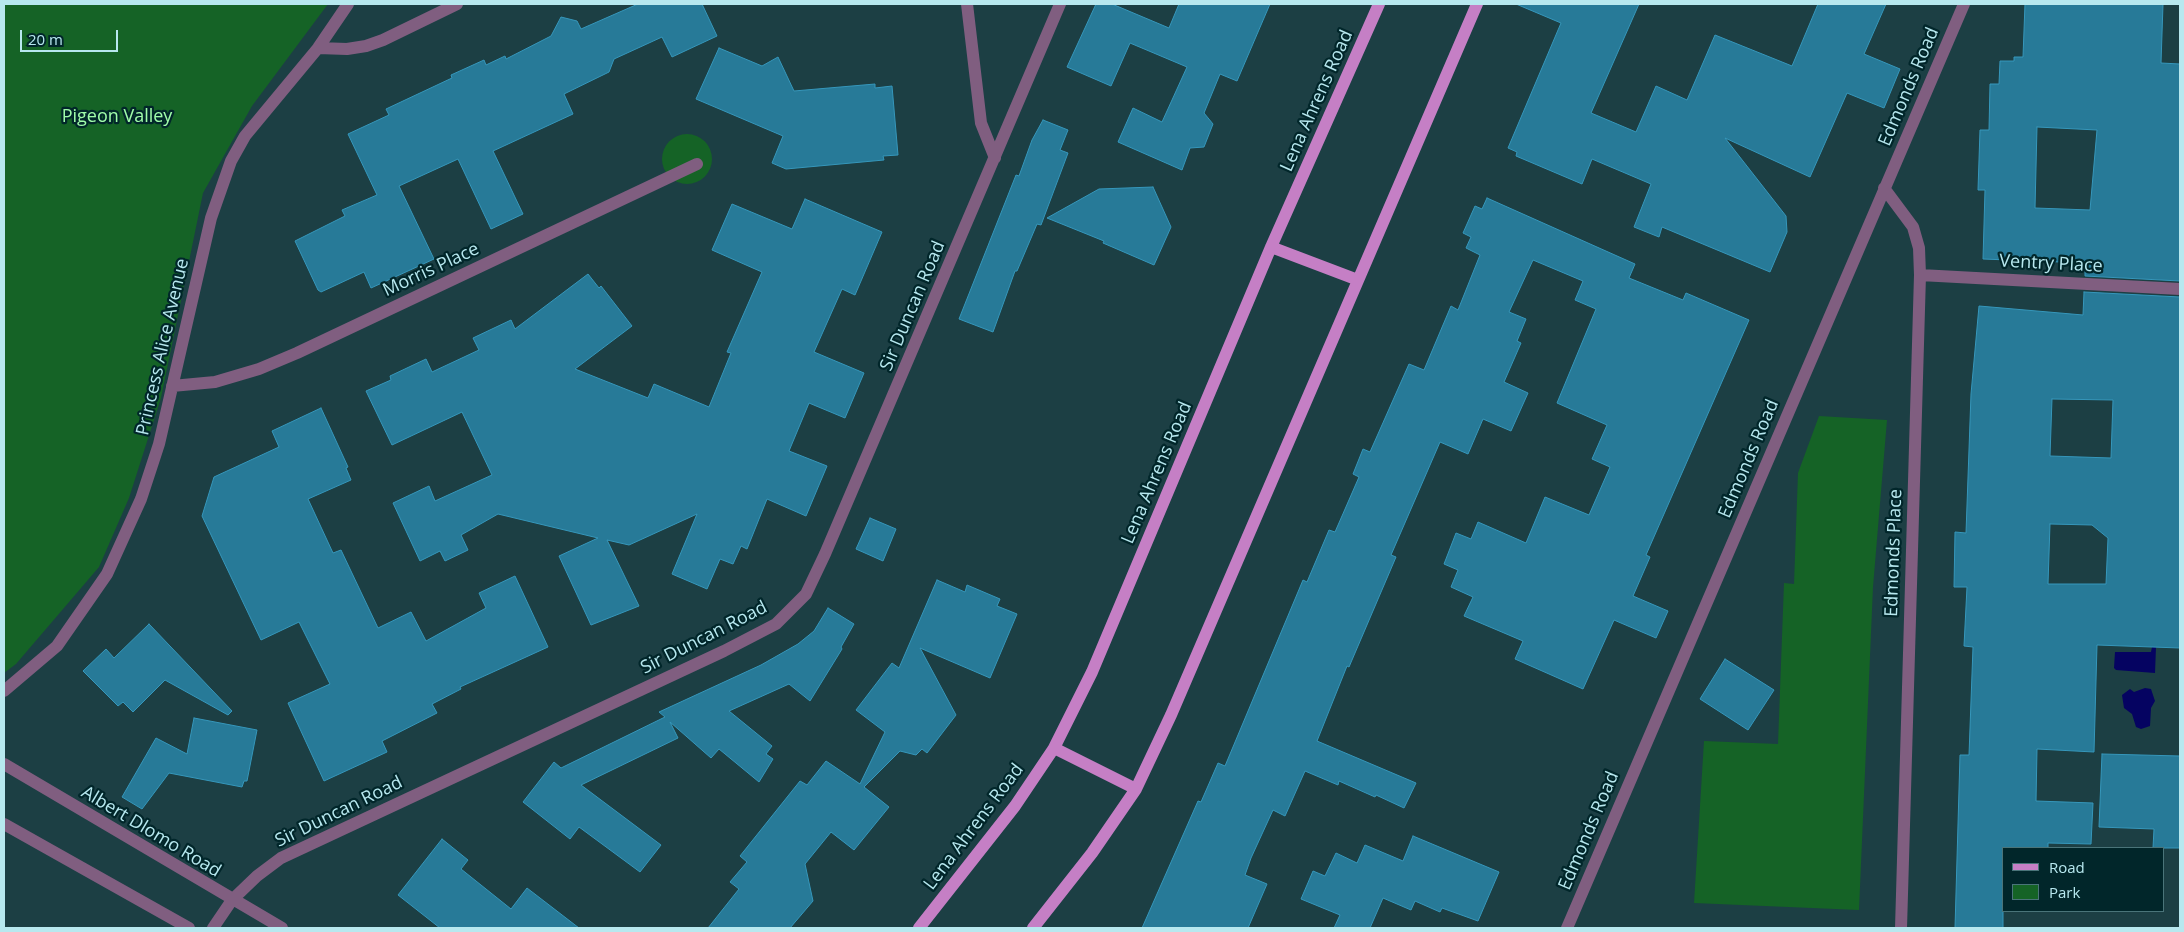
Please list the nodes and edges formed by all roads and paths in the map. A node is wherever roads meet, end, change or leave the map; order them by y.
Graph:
1 (348, 4) edge
2 (457, 4) edge
3 (967, 4) edge
4 (1060, 4) edge
5 (1379, 4) edge
6 (1477, 4) edge
7 (1964, 4) edge
8 (318, 48) junction
9 (995, 158) junction
10 (697, 164) dead end
11 (1884, 188) junction
12 (1271, 247) junction
13 (1920, 275) junction
14 (1358, 280) junction
15 (2180, 289) edge
16 (172, 386) junction
17 (4, 691) edge
18 (1054, 748) junction
19 (4, 764) edge
20 (1136, 789) junction
21 (4, 824) edge
22 (232, 900) junction
23 (189, 928) edge
24 (212, 928) edge
25 (282, 928) edge
26 (919, 928) edge
27 (1033, 928) edge
28 (1566, 928) edge
29 (1901, 928) edge

1 - 8 street, Princess Alice Avenue
2 - 8 street
3 - 9 street
4 - 9 street, Sir Duncan Road
5 - 12 main road, Lena Ahrens Road
6 - 14 main road
7 - 11 street, Edmonds Road
8 - 16 street, Princess Alice Avenue
9 - 22 street, Sir Duncan Road
10 - 16 street, Morris Place
11 - 13 street, Edmonds Place
11 - 28 street, Edmonds Road
12 - 14 main road
12 - 18 main road, Lena Ahrens Road
13 - 15 street, Ventry Place
13 - 29 street, Edmonds Place
14 - 20 main road
16 - 17 street, Princess Alice Avenue
18 - 20 main road
18 - 26 main road, Lena Ahrens Road
19 - 22 street, Albert Dlomo Road
20 - 27 main road
21 - 23 street
22 - 24 street, Sir Duncan Road
22 - 25 street, Albert Dlomo Road

